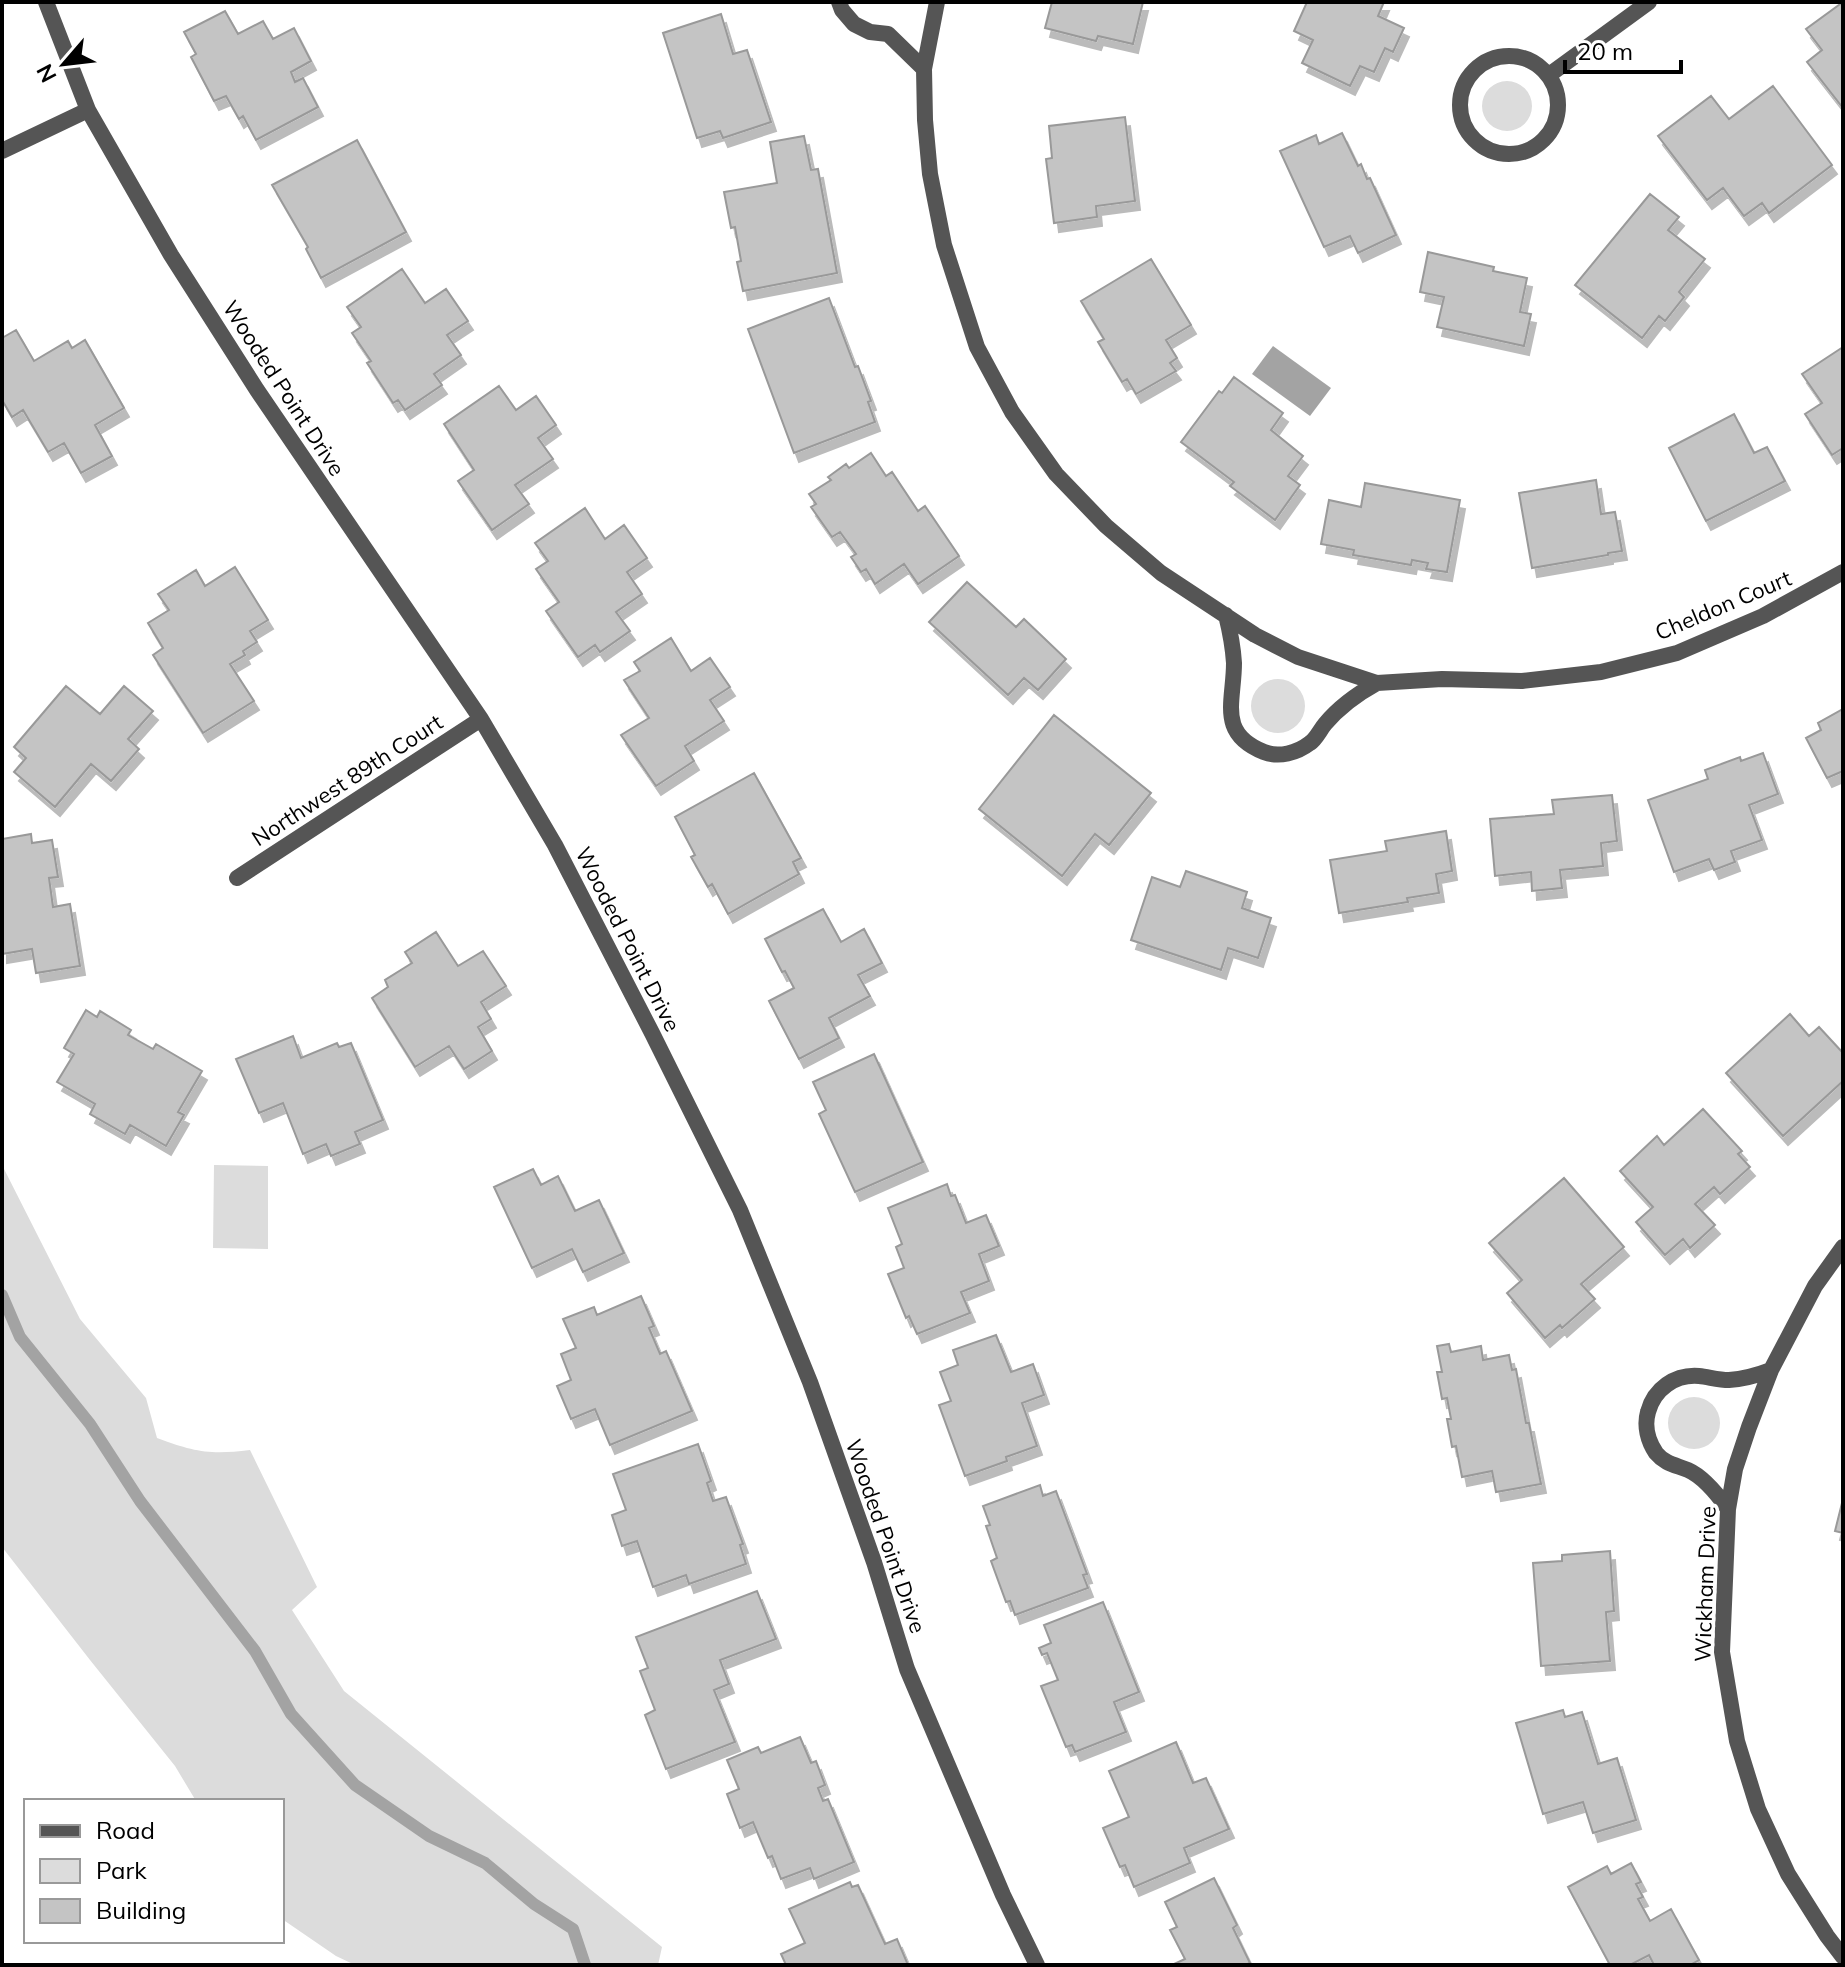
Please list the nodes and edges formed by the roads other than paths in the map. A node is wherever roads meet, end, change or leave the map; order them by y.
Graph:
1 (46, 2) edge
2 (839, 2) edge
3 (937, 2) edge
4 (1649, 2) edge
5 (924, 69) junction
6 (1549, 75) junction
7 (88, 110) junction
8 (2, 151) edge
9 (1843, 572) edge
10 (1226, 615) junction
11 (1377, 683) junction
12 (481, 719) junction
13 (237, 878) dead end
14 (1843, 1247) edge
15 (1771, 1370) junction
16 (1728, 1509) junction
17 (1843, 1957) edge
18 (1037, 1965) edge

1 - 7 street, Wooded Point Drive
2 - 5 street
3 - 5 street, Cheldon Court
4 - 6 street
5 - 10 street, Cheldon Court
6 - 6 street
7 - 8 street
7 - 12 street, Wooded Point Drive
9 - 11 street, Cheldon Court
10 - 11 street, Cheldon Court
10 - 11 street, Cheldon Court
12 - 13 street, Northwest 89th Court
12 - 18 street, Wooded Point Drive
14 - 15 street, Wickham Drive
15 - 16 street, Wickham Drive
15 - 16 street
16 - 17 street, Wickham Drive

